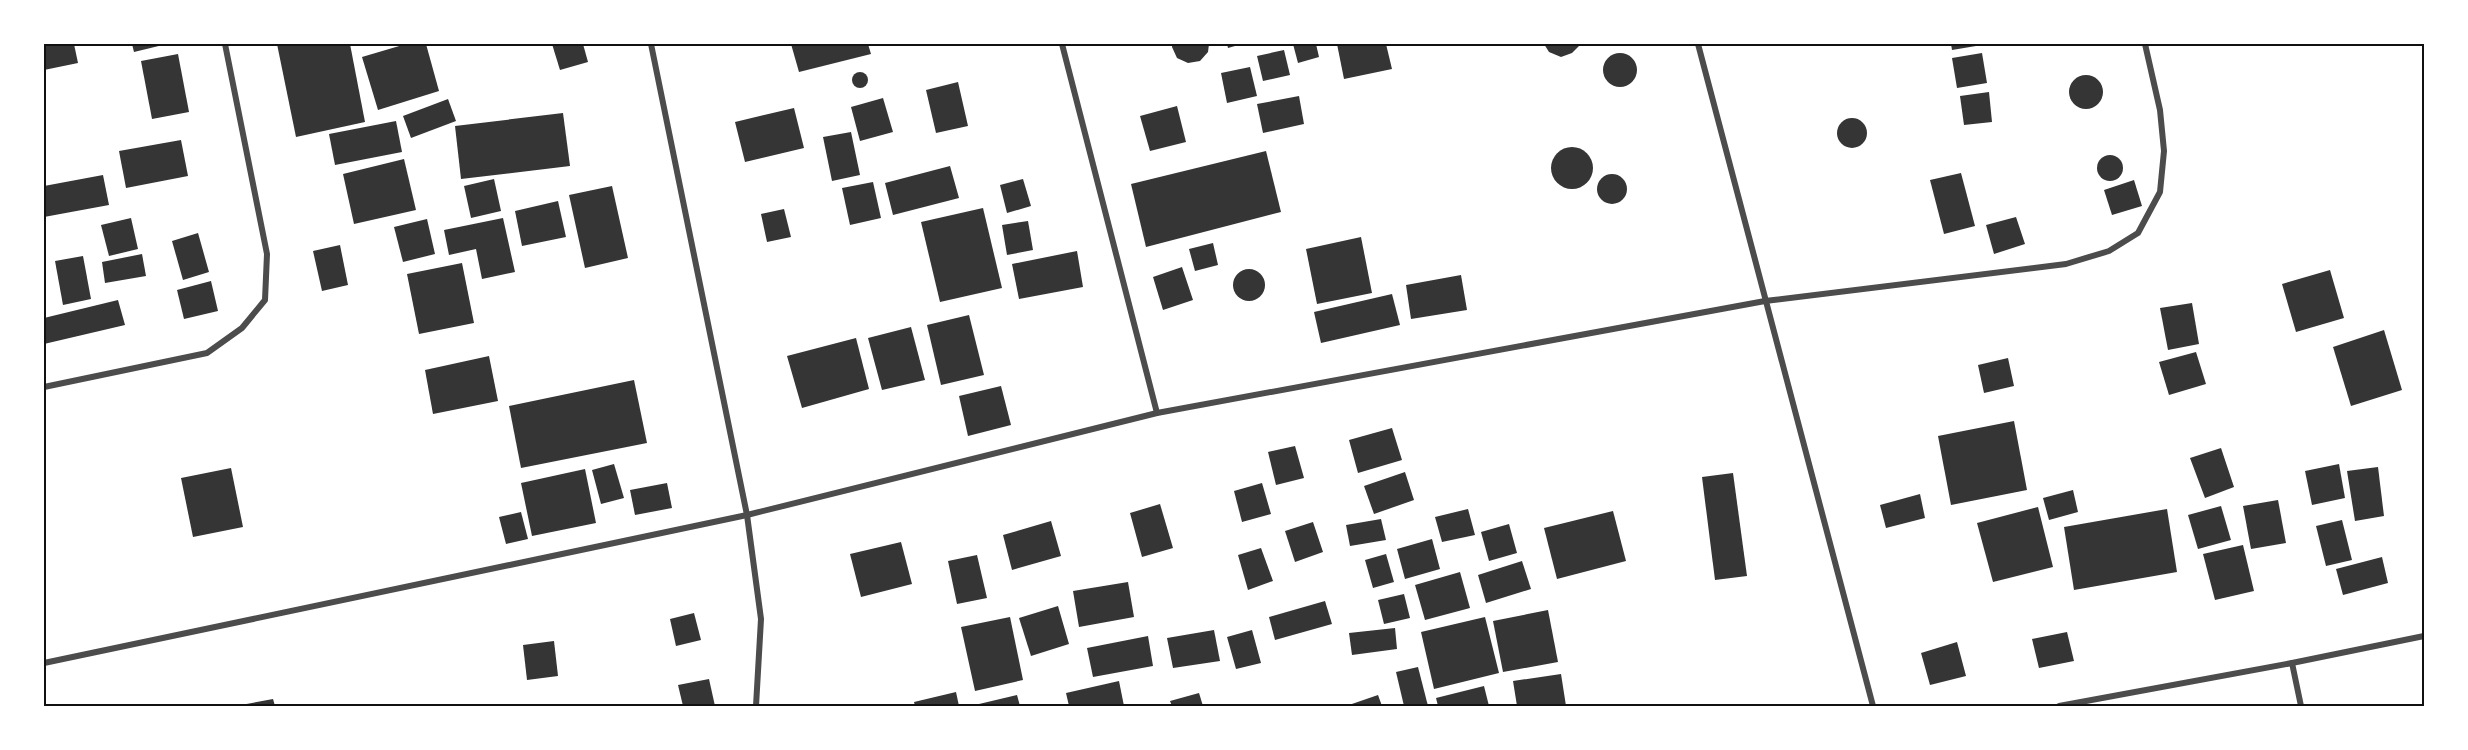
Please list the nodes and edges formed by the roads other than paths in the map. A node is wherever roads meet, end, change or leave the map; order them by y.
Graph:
1 (225, 44) edge
2 (651, 44) edge
3 (1062, 44) edge
4 (1698, 44) edge
5 (2145, 44) edge
6 (1765, 301) junction
7 (44, 387) edge
8 (1157, 413) junction
9 (747, 514) junction
10 (2424, 636) edge
11 (44, 663) edge
12 (2292, 663) junction
13 (756, 706) edge
14 (1874, 706) edge
15 (2059, 706) edge
16 (2301, 706) edge

1 - 7 street
2 - 9 street
3 - 8 street
4 - 6 street
5 - 6 street
6 - 8 street
6 - 14 street
8 - 9 street
9 - 11 street
9 - 13 street
10 - 12 street
12 - 15 street
12 - 16 street

